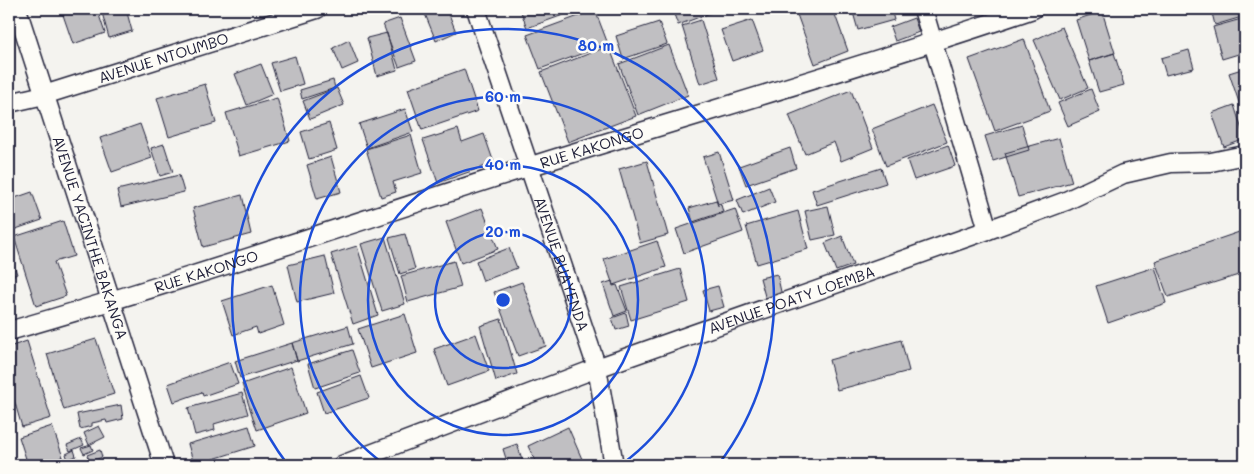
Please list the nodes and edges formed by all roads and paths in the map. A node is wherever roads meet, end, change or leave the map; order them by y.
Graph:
1 (17, 9) edge
2 (317, 9) edge
3 (476, 9) edge
4 (923, 9) edge
5 (1033, 9) edge
6 (933, 43) junction
7 (44, 95) junction
8 (9, 104) edge
9 (1245, 155) edge
10 (529, 167) junction
11 (988, 230) junction
12 (111, 302) junction
13 (9, 331) edge
14 (597, 368) junction
15 (164, 465) edge
16 (342, 465) edge
17 (614, 465) edge

1 - 7 street, AVENUE YACINTHE BAKANGA
2 - 7 street, AVENUE NTOUMBO
3 - 10 street, AVENUE BUAYENDA
4 - 6 street
5 - 6 street, RUE KAKONGO
6 - 10 street, RUE KAKONGO
6 - 11 street
7 - 8 street, AVENUE NTOUMBO
7 - 12 street, AVENUE YACINTHE BAKANGA
9 - 11 street, AVENUE POATY LOEMBA
10 - 12 street, RUE KAKONGO
10 - 14 street, AVENUE BUAYENDA
11 - 14 street, AVENUE POATY LOEMBA
12 - 13 street, RUE KAKONGO
12 - 15 street, AVENUE YACINTHE BAKANGA
14 - 16 street, AVENUE POATY LOEMBA
14 - 17 street, AVENUE BUAYENDA

